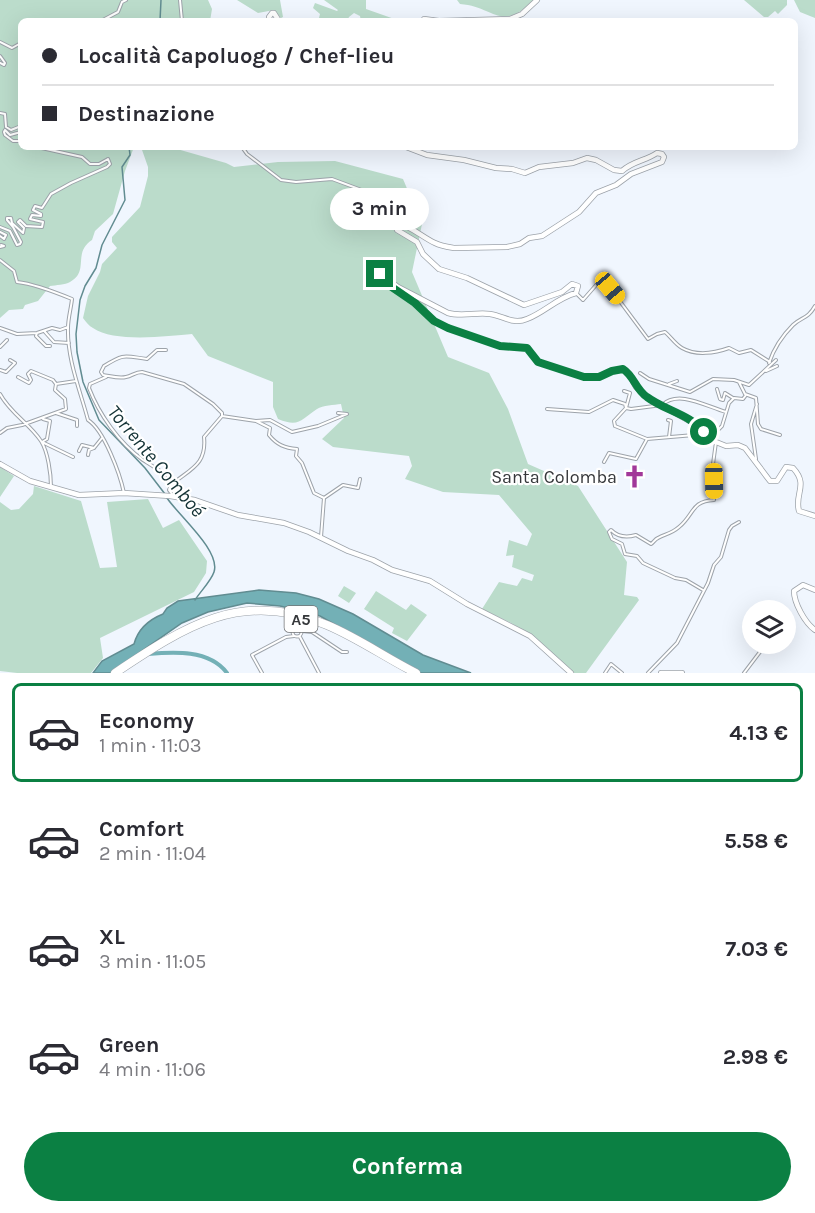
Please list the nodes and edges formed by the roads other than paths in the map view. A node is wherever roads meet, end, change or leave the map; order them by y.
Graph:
1 (126, 0) edge
2 (180, 0) edge
3 (537, 0) edge
4 (107, 18) edge
5 (180, 18) edge
6 (269, 18) edge
7 (278, 18) edge
8 (512, 18) edge
9 (0, 42) edge
10 (18, 45) edge
11 (0, 56) edge
12 (0, 63) edge
13 (0, 113) edge
14 (18, 127) edge
15 (18, 133) edge
16 (18, 141) edge
17 (49, 150) edge
18 (244, 150) edge
19 (414, 150) edge
20 (0, 227) edge
21 (422, 235) junction
22 (0, 260) edge
23 (576, 293) junction
24 (815, 306) edge
25 (68, 327) junction
26 (0, 328) edge
27 (45, 332) junction
28 (37, 333) junction
29 (7, 340) dead end
30 (70, 343) junction
31 (50, 346) dead end
32 (0, 347) edge
33 (166, 350) dead end
34 (10, 360) dead end
35 (776, 360) dead end
36 (770, 362) junction
37 (777, 366) dead end
38 (0, 370) edge
39 (766, 370) junction
40 (640, 373) dead end
41 (109, 376) junction
42 (18, 377) dead end
43 (76, 381) junction
44 (677, 381) dead end
45 (739, 381) junction
46 (56, 384) junction
47 (669, 384) junction
48 (717, 389) dead end
49 (624, 391) dead end
50 (0, 394) edge
51 (746, 395) junction
52 (733, 398) junction
53 (757, 404) junction
54 (662, 405) junction
55 (626, 408) junction
56 (547, 409) dead end
57 (53, 412) junction
58 (726, 412) junction
59 (338, 413) dead end
60 (222, 416) junction
61 (42, 418) junction
62 (668, 420) dead end
63 (256, 421) junction
64 (25, 424) junction
65 (77, 426) dead end
66 (0, 433) edge
67 (780, 435) dead end
68 (708, 436) junction
69 (669, 437) junction
70 (102, 438) junction
71 (647, 439) junction
72 (42, 442) junction
73 (716, 442) junction
74 (94, 448) junction
75 (79, 451) dead end
76 (88, 455) dead end
77 (73, 457) dead end
78 (604, 462) dead end
79 (755, 462) junction
80 (0, 464) edge
81 (360, 479) dead end
82 (176, 482) junction
83 (51, 487) junction
84 (124, 493) junction
85 (172, 497) junction
86 (324, 498) junction
87 (815, 516) edge
88 (740, 522) dead end
89 (321, 537) junction
90 (703, 590) junction
91 (815, 590) edge
92 (815, 630) edge
93 (302, 631) junction
94 (294, 636) junction
95 (300, 636) junction
96 (347, 652) dead end
97 (758, 654) edge
98 (115, 673) edge
99 (120, 673) edge
100 (262, 673) edge
101 (320, 673) edge
102 (410, 673) edge
103 (416, 673) edge
104 (571, 673) edge
105 (605, 673) edge
106 (622, 673) edge
107 (648, 673) edge
108 (661, 673) edge
109 (682, 673) edge
110 (744, 673) edge

1 - 4 street
2 - 5 street
3 - 8 street
6 - 7 street
9 - 10 street
11 - 12 street
13 - 14 street
15 - 16 street
17 - 20 street
18 - 21 street
19 - 21 street
21 - 23 street
22 - 25 street
23 - 36 street
23 - 54 street
24 - 36 street
25 - 27 street
25 - 30 street
26 - 28 street
27 - 28 street
27 - 30 street
28 - 31 street
29 - 32 street
30 - 43 street
33 - 41 street
34 - 38 street
35 - 39 street
36 - 39 street
37 - 39 street
39 - 45 street
40 - 47 street
41 - 60 street
41 - 82 street
42 - 46 street
43 - 46 street
43 - 70 street
44 - 47 street
45 - 47 street
45 - 51 street
46 - 57 street
48 - 52 street
49 - 55 street
50 - 64 street
51 - 52 street
51 - 53 street
52 - 58 street
53 - 67 street
53 - 79 street
54 - 55 street
54 - 58 street
54 - 68 street
55 - 56 street
55 - 71 street
57 - 61 street
57 - 65 street
58 - 68 street
59 - 63 street
60 - 63 street
60 - 82 street
61 - 64 street
61 - 72 street
62 - 69 street
63 - 86 street
64 - 66 street
64 - 72 street
68 - 69 street
68 - 73 street
69 - 71 street
70 - 74 street
70 - 84 street
71 - 78 street
72 - 77 street
72 - 83 street
73 - 79 street
73 - 90 street
74 - 75 street
74 - 76 street
79 - 87 street
80 - 83 street
81 - 86 street
82 - 85 street
83 - 84 street
84 - 85 street
85 - 89 street
86 - 89 street
88 - 90 street
89 - 104 street
90 - 107 street
91 - 92 street
93 - 94 street
93 - 95 street
93 - 96 street
94 - 95 street
94 - 100 street
95 - 101 street
97 - 110 street
98 - 103 highway, A5
99 - 102 highway, A5
105 - 106 street
108 - 109 street

